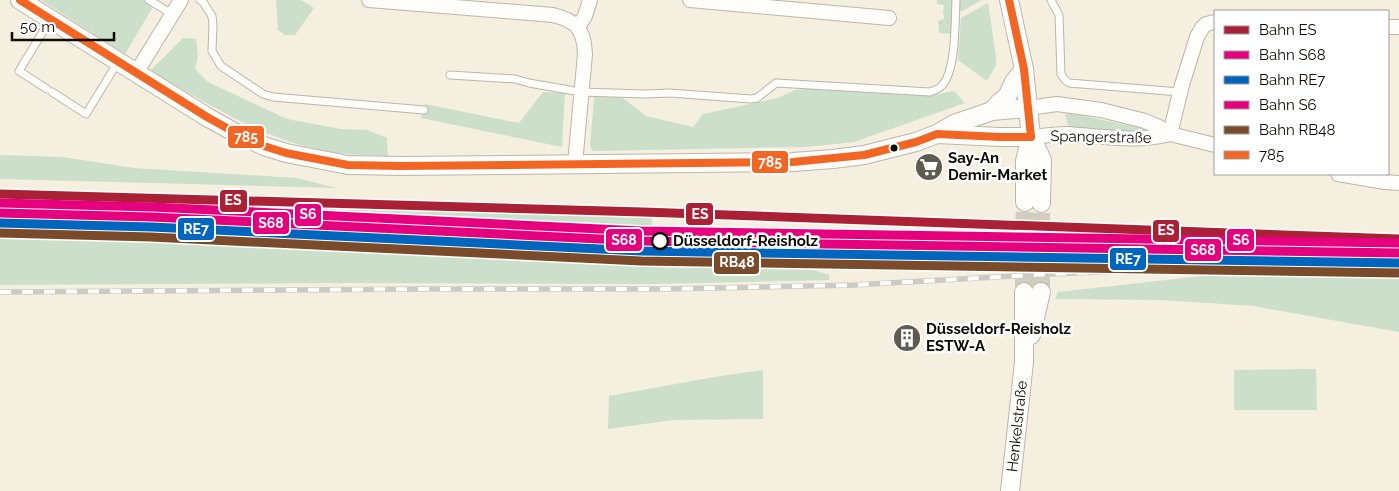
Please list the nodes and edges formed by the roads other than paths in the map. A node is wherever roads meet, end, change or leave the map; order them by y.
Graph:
1 (20, 0) edge
2 (149, 0) edge
3 (181, 0) edge
4 (200, 0) edge
5 (370, 0) edge
6 (590, 0) edge
7 (690, 0) edge
8 (956, 0) edge
9 (1009, 0) edge
10 (1051, 0) edge
11 (721, 1) edge
12 (805, 5) edge
13 (172, 14) junction
14 (889, 18) dead end
15 (50, 19) junction
16 (1214, 22) edge
17 (578, 27) junction
18 (118, 62) junction
19 (1024, 69) junction
20 (136, 73) junction
21 (450, 75) dead end
22 (581, 92) junction
23 (1180, 92) junction
24 (1028, 108) junction
25 (424, 110) dead end
26 (992, 111) junction
27 (937, 134) junction
28 (1170, 134) junction
29 (1031, 136) junction
30 (1214, 145) edge
31 (575, 164) junction
32 (1344, 175) edge
33 (1399, 183) edge
34 (1033, 202) tunnel mouth
35 (1032, 292) tunnel mouth
36 (1010, 491) edge

1 - 15 street
2 - 13 lane
3 - 13 street
4 - 25 lane
5 - 17 street
6 - 17 street
7 - 11 street
8 - 22 lane
9 - 19 street
10 - 23 lane
11 - 12 street
12 - 14 street
13 - 20 street
15 - 18 street
15 - 18 lane
16 - 23 street, Spangerstraße
17 - 22 street
18 - 20 street
19 - 24 street
19 - 26 street
20 - 31 street
21 - 22 lane
22 - 31 street
23 - 28 street, Spangerstraße
24 - 26 street
24 - 28 street, Spangerstraße
24 - 29 street
26 - 27 street
27 - 29 street
27 - 31 street
28 - 29 street, Spangerstraße
28 - 30 street, Spangerstraße
29 - 34 street
32 - 33 street
35 - 36 street, Henkelstraße

